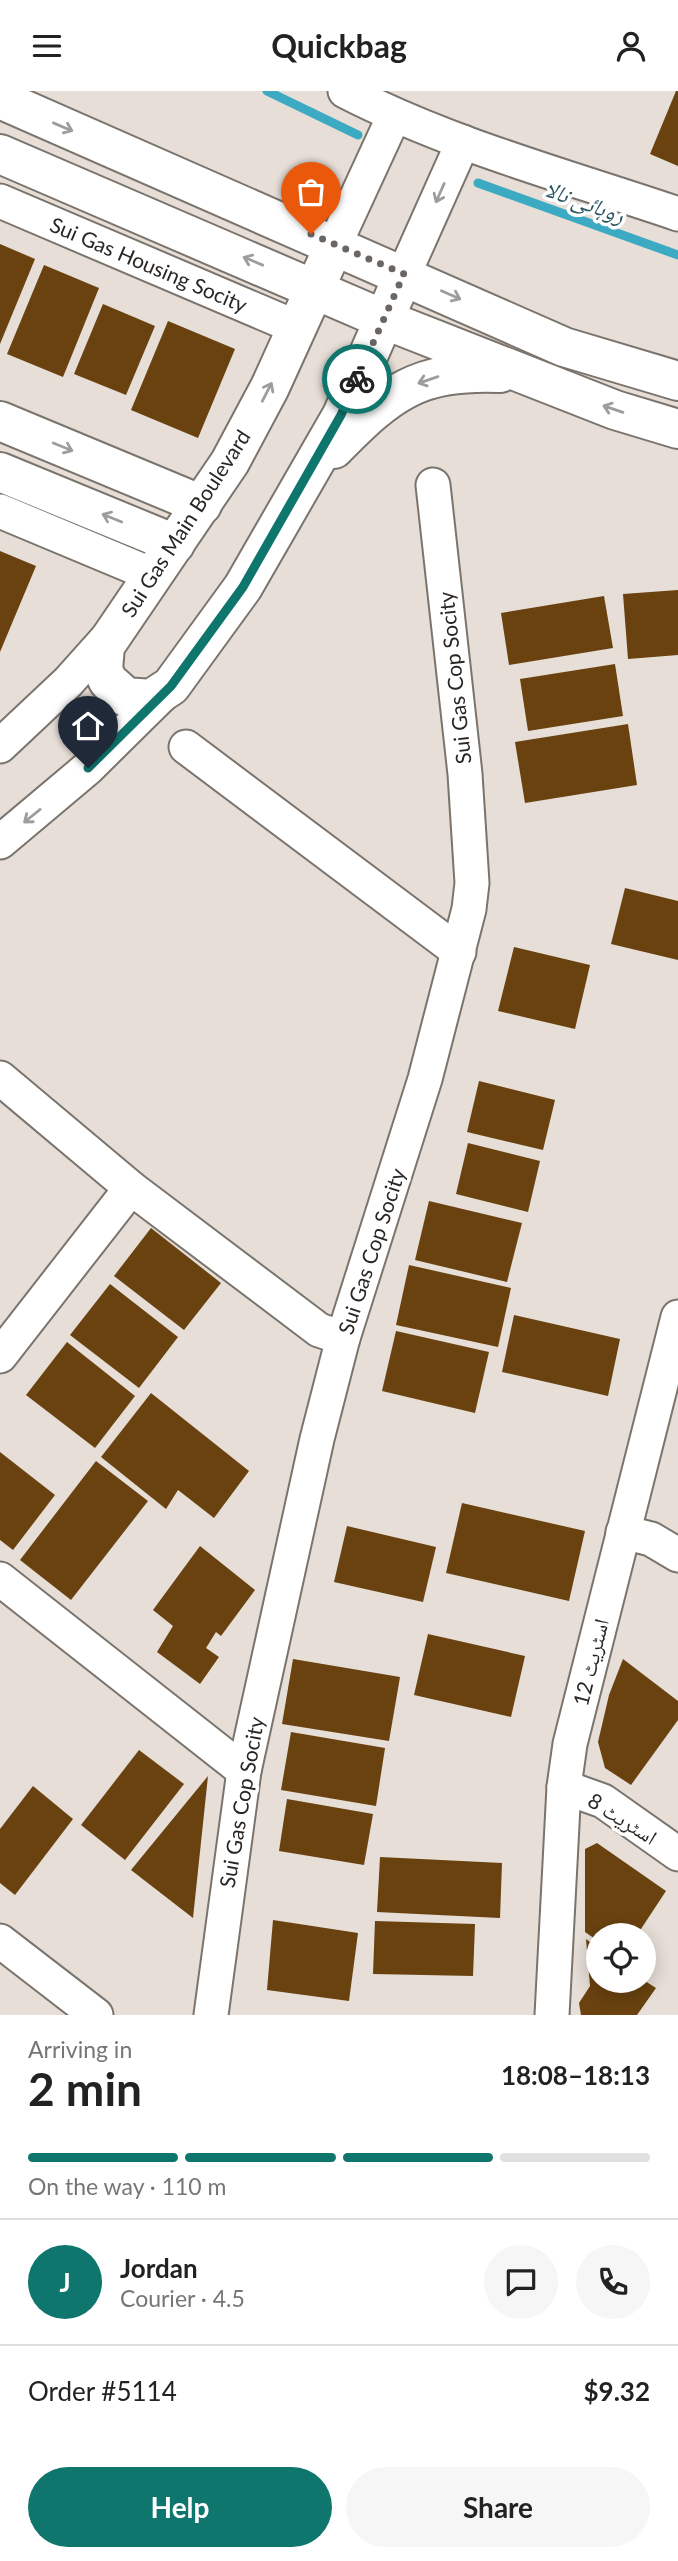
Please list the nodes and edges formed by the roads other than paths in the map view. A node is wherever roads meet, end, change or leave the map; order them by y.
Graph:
1 (345, 91) edge
2 (0, 99) edge
3 (389, 125) junction
4 (459, 151) junction
5 (0, 154) edge
6 (0, 201) edge
7 (678, 214) edge
8 (335, 244) junction
9 (404, 274) junction
10 (316, 288) junction
11 (383, 319) junction
12 (298, 328) junction
13 (519, 374) junction
14 (678, 381) edge
15 (0, 421) edge
16 (678, 429) edge
17 (0, 472) edge
18 (306, 478) junction
19 (433, 485) dead end
20 (202, 505) junction
21 (0, 511) edge
22 (175, 544) junction
23 (153, 575) junction
24 (111, 634) junction
25 (171, 686) junction
26 (0, 746) edge
27 (186, 747) dead end
28 (0, 842) edge
29 (459, 952) junction
30 (0, 1078) edge
31 (131, 1188) junction
32 (678, 1317) edge
33 (343, 1338) junction
34 (0, 1356) edge
35 (623, 1532) junction
36 (678, 1555) edge
37 (0, 1579) edge
38 (244, 1771) junction
39 (564, 1787) junction
40 (678, 1854) edge
41 (0, 1941) edge
42 (96, 2015) edge
43 (211, 2015) edge
44 (552, 2015) edge

1 - 3 street
2 -> 8 main road
3 - 4 street
3 - 8 street, Sui Gas Main Boulevard
4 - 7 street
4 -> 9 street
10 -> 5 main road
6 - 12 street, Sui Gas Housing Socity
8 - 9 main road
8 - 10 main road, Sui Gas Main Boulevard
9 - 11 main road
9 -> 14 main road
10 - 11 main road
10 - 12 main road, Sui Gas Main Boulevard
11 - 13 main road
11 - 18 main road
20 -> 12 main road, Sui Gas Main Boulevard
16 -> 13 main road
13 -> 18 main road
15 -> 20 main road
22 -> 17 main road
18 - 25 main road
19 - 29 street, Sui Gas Cop Socity
20 - 22 main road, Sui Gas Main Boulevard
21 - 23 street
22 - 23 main road, Sui Gas Main Boulevard
23 - 24 main road, Sui Gas Main Boulevard
24 - 25 main road
24 - 26 street, Sui Gas Main Boulevard
25 -> 28 street
27 - 29 street
29 - 33 street, Sui Gas Cop Socity
30 - 31 street
31 - 33 street
31 - 34 street
32 - 35 street, اسٹریٹ 12
33 - 38 street, Sui Gas Cop Socity
35 - 36 street
35 - 39 street, اسٹریٹ 12
37 - 38 street
38 - 43 street, Sui Gas Cop Socity
39 - 40 street, اسٹریٹ 8
39 - 44 street, اسٹریٹ 12
41 - 42 street

